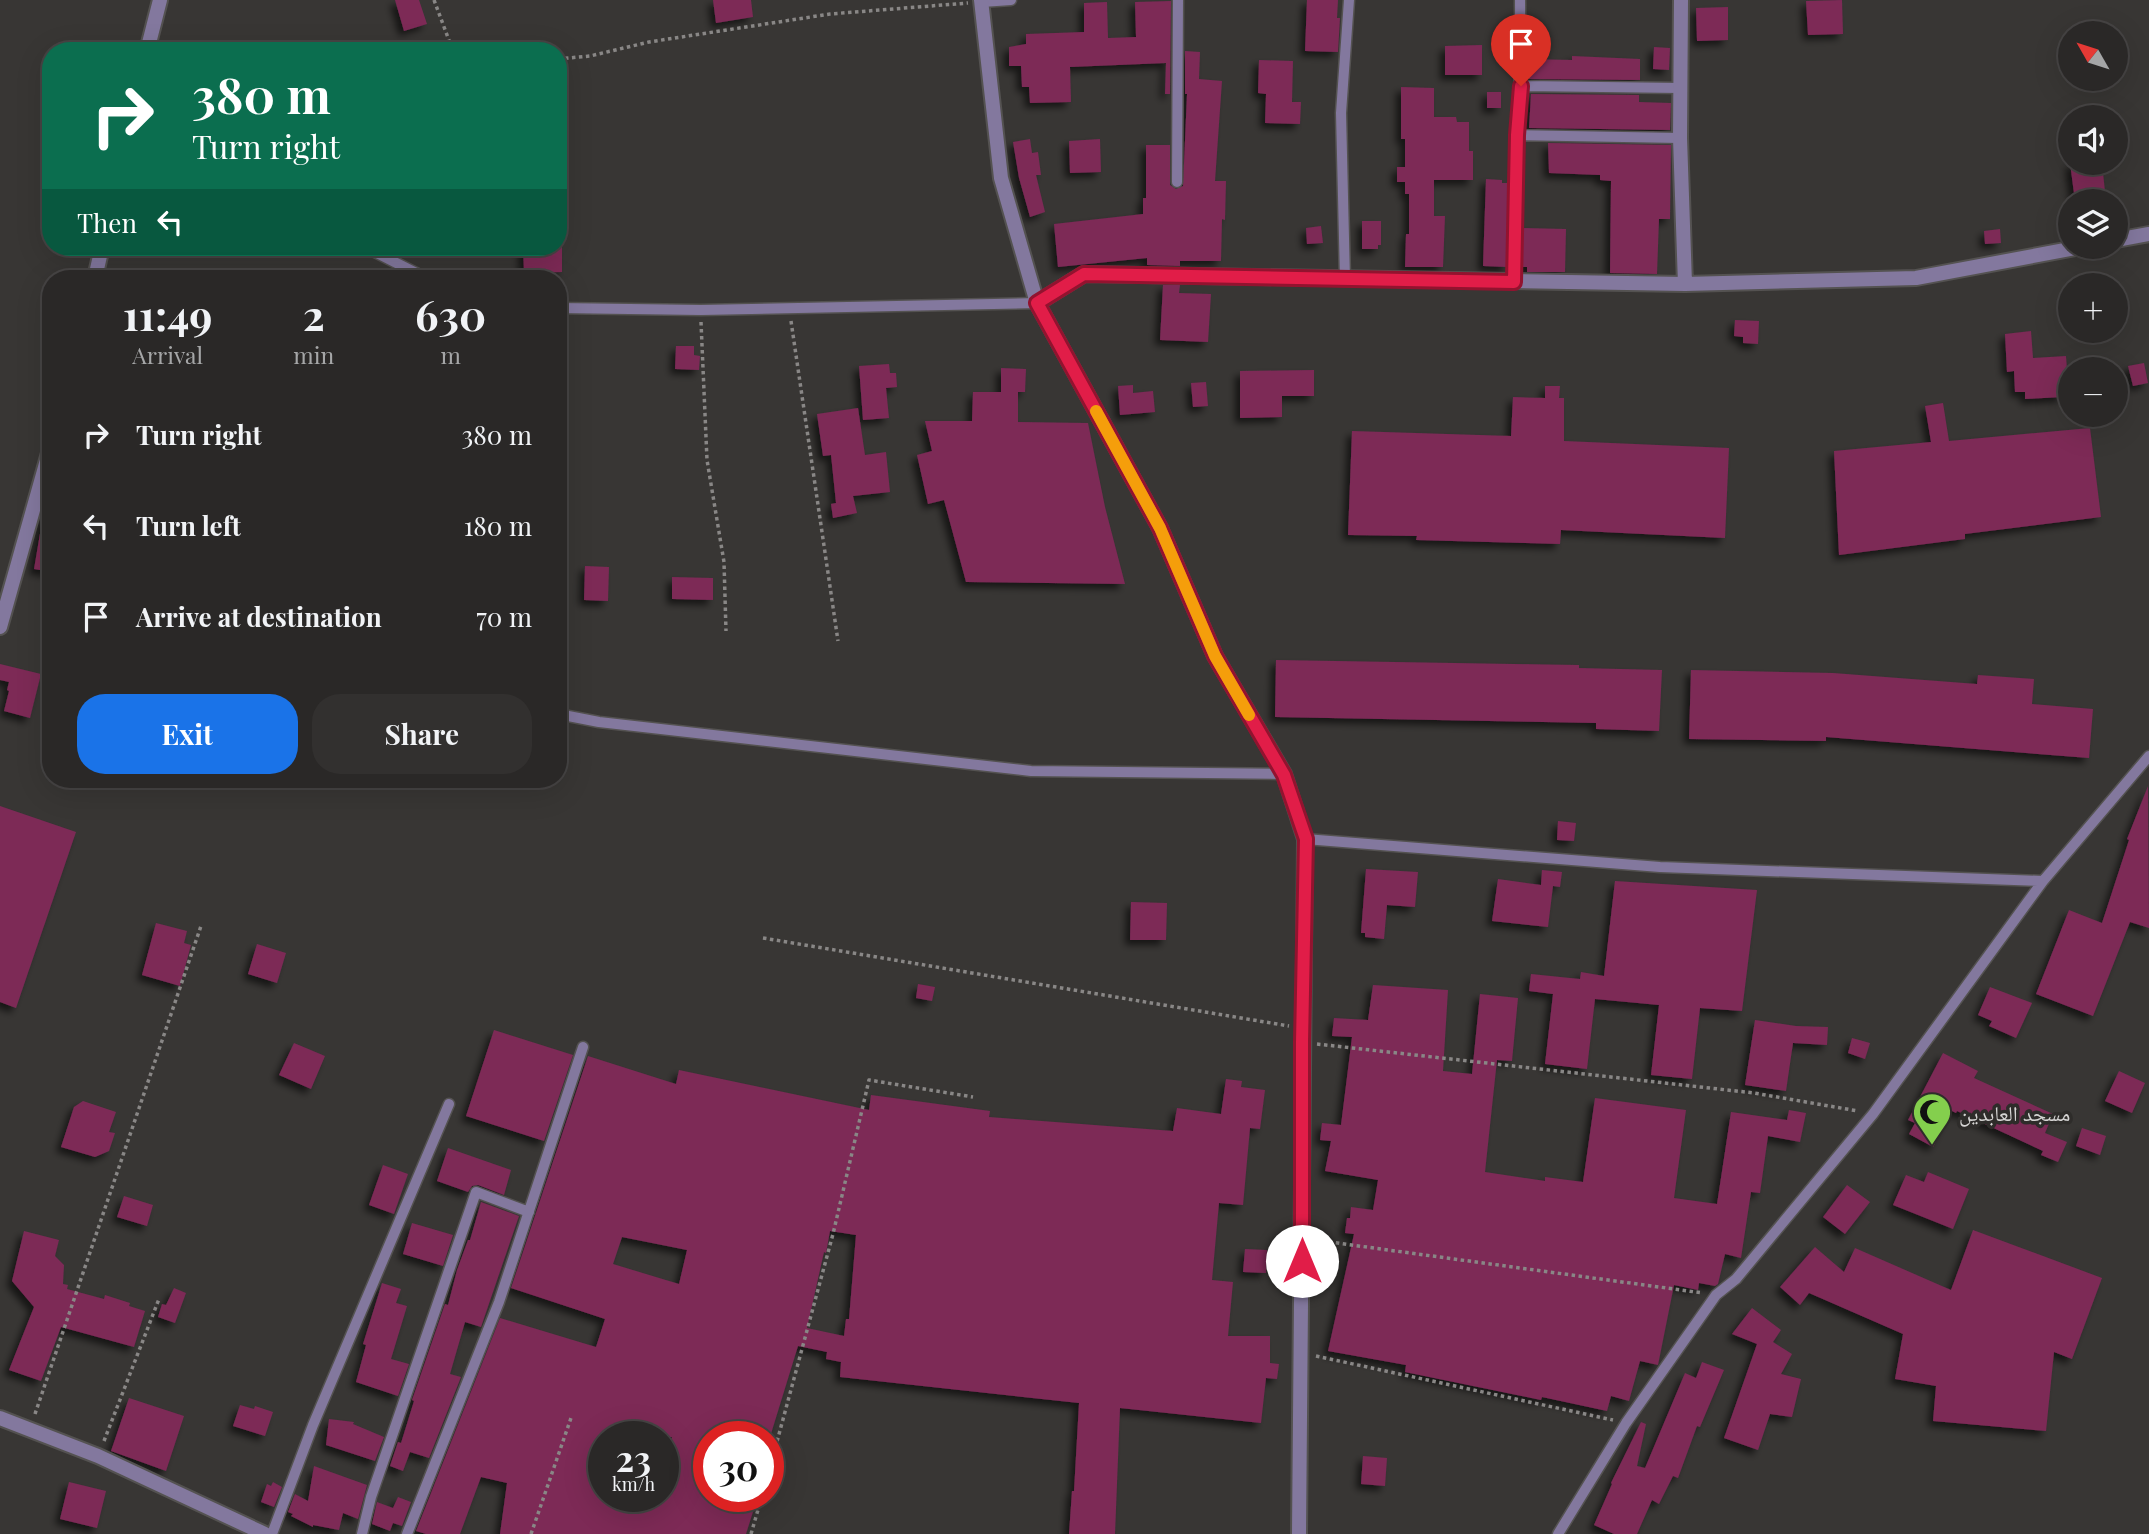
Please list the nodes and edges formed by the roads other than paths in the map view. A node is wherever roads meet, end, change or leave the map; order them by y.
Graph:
1 (160, 0) edge
2 (1011, 0) edge
3 (1178, 0) edge
4 (1349, 0) edge
5 (1520, 0) edge
6 (1681, 0) edge
7 (982, 1) edge
8 (149, 42) edge
9 (1521, 86) junction
10 (1680, 88) junction
11 (1517, 135) junction
12 (1680, 138) junction
13 (1177, 182) dead end
14 (2149, 234) edge
15 (2128, 238) edge
16 (2058, 251) edge
17 (383, 256) edge
18 (410, 270) edge
19 (1345, 280) junction
20 (1514, 282) junction
21 (1685, 284) junction
22 (1037, 303) junction
23 (567, 308) edge
24 (42, 478) edge
25 (0, 627) edge
26 (567, 715) edge
27 (2149, 756) edge
28 (1284, 775) junction
29 (1306, 839) junction
30 (2043, 881) junction
31 (583, 1047) dead end
32 (449, 1104) dead end
33 (529, 1212) junction
34 (0, 1418) edge
35 (265, 1534) edge
36 (272, 1534) edge
37 (362, 1534) edge
38 (407, 1534) edge
39 (1299, 1534) edge
40 (1558, 1534) edge

1 - 8 street
2 - 7 lane
3 - 13 lane
4 - 19 lane
5 - 9 lane
6 - 10 street
7 - 22 street
9 - 10 lane
9 - 11 lane
10 - 12 street
11 - 12 lane
11 - 20 lane
12 - 21 street
14 - 15 street
16 - 21 street
17 - 18 lane
19 - 20 street
19 - 22 street
20 - 21 street
22 - 23 lane
22 - 28 street
24 - 25 street
26 - 28 lane
27 - 30 lane
28 - 29 street
29 - 30 lane
29 - 39 street
30 - 40 lane
31 - 33 lane
32 - 36 lane
33 - 37 lane
33 - 38 lane
34 - 35 street

